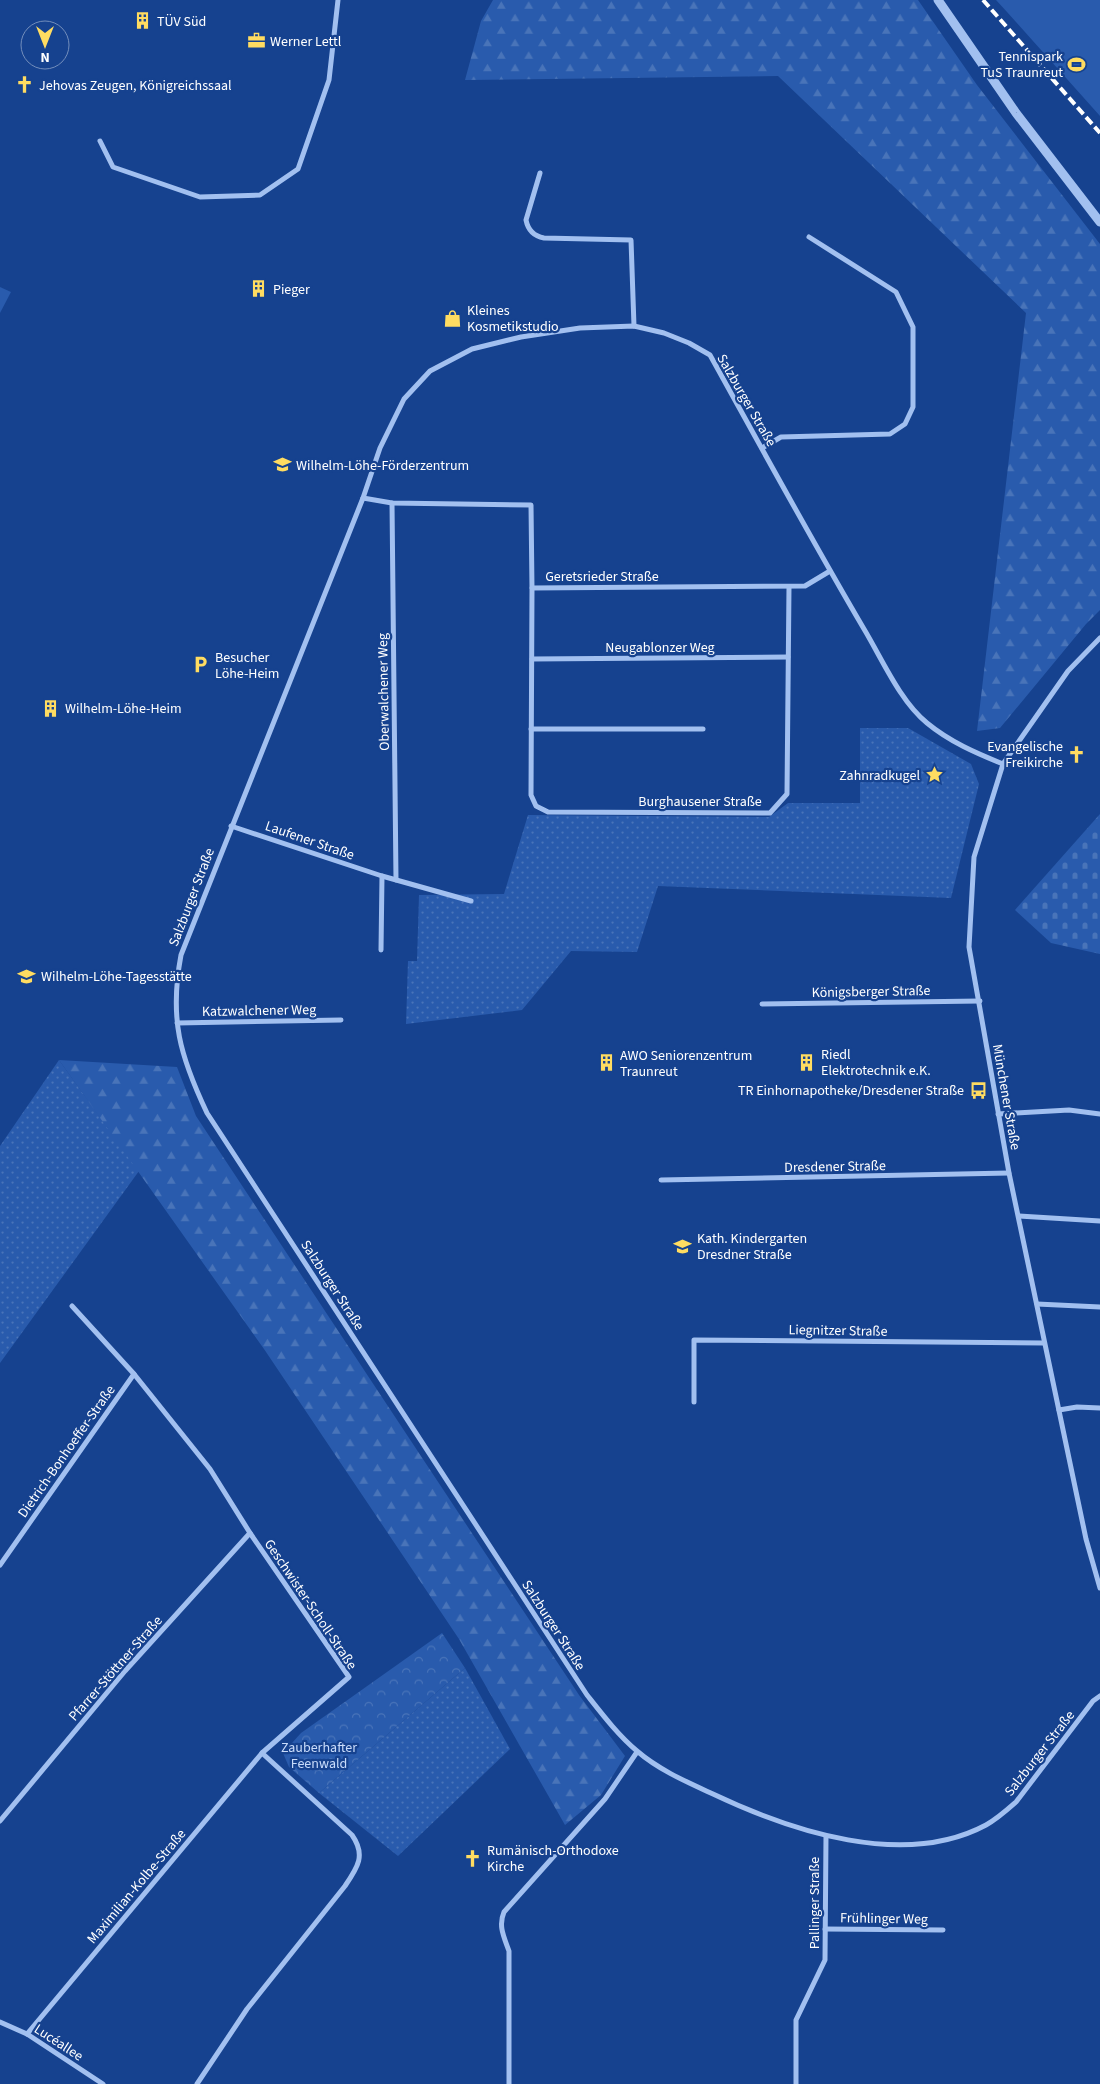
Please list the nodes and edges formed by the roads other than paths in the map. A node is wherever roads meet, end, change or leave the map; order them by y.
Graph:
1 (338, 0) edge
2 (938, 0) edge
3 (100, 141) dead end
4 (540, 173) dead end
5 (1100, 222) edge
6 (808, 237) dead end
7 (634, 326) junction
8 (762, 448) junction
9 (363, 498) junction
10 (392, 503) junction
11 (830, 571) junction
12 (788, 587) junction
13 (532, 588) junction
14 (1100, 638) edge
15 (788, 657) junction
16 (532, 659) junction
17 (531, 729) junction
18 (703, 729) dead end
19 (1003, 764) junction
20 (231, 826) junction
21 (382, 876) junction
22 (396, 880) junction
23 (471, 901) dead end
24 (381, 950) dead end
25 (980, 1001) junction
26 (762, 1004) dead end
27 (341, 1020) dead end
28 (176, 1023) junction
29 (998, 1114) junction
30 (1100, 1114) edge
31 (1009, 1173) junction
32 (661, 1180) dead end
33 (1019, 1216) junction
34 (1100, 1221) edge
35 (1037, 1304) junction
36 (72, 1306) dead end
37 (1100, 1307) edge
38 (1044, 1343) junction
39 (134, 1374) junction
40 (694, 1402) dead end
41 (1100, 1408) edge
42 (1059, 1410) junction
43 (250, 1533) junction
44 (0, 1565) edge
45 (1100, 1588) edge
46 (1100, 1696) edge
47 (637, 1752) junction
48 (262, 1753) junction
49 (0, 1821) edge
50 (826, 1836) junction
51 (825, 1929) junction
52 (943, 1930) dead end
53 (1, 2025) edge
54 (26, 2034) junction
55 (103, 2084) edge
56 (197, 2084) edge
57 (509, 2084) edge
58 (796, 2084) edge

1 - 3 street
2 - 5 street
4 - 7 street
6 - 8 street
7 - 8 street, Salzburger Straße
7 - 9 street, Salzburger Straße
8 - 11 street, Salzburger Straße
9 - 10 street, Geretsrieder Straße
9 - 20 street, Salzburger Straße
10 - 13 street, Geretsrieder Straße
10 - 22 street, Oberwalchener Weg
11 - 12 street, Geretsrieder Straße
11 - 19 street, Salzburger Straße
12 - 13 street, Geretsrieder Straße
12 - 15 street, Burghausener Straße
13 - 16 street, Burghausener Straße
14 - 19 street, Münchener Straße
15 - 16 street, Neugablonzer Weg
15 - 17 street, Burghausener Straße
16 - 17 street, Burghausener Straße
17 - 18 street
19 - 25 street, Münchener Straße
20 - 21 street, Laufener Straße
20 - 28 street, Salzburger Straße
21 - 22 street, Laufener Straße
21 - 24 street
22 - 23 street, Laufener Straße
25 - 26 street, Königsberger Straße
25 - 29 street, Münchener Straße
27 - 28 street, Katzwalchener Weg
28 - 47 street, Salzburger Straße
29 - 30 street
29 - 31 street, Münchener Straße
31 - 32 street, Dresdener Straße
31 - 33 street, Münchener Straße
33 - 34 street
33 - 35 street, Münchener Straße
35 - 37 street
35 - 38 street, Münchener Straße
36 - 39 street, Geschwister-Scholl-Straße
38 - 40 street, Liegnitzer Straße
38 - 42 street, Münchener Straße
39 - 43 street, Geschwister-Scholl-Straße
39 - 44 street, Dietrich-Bonhoeffer-Straße
41 - 42 street
42 - 45 street, Münchener Straße
43 - 48 street, Geschwister-Scholl-Straße
43 - 49 street, Pfarrer-Stöttner-Straße
46 - 50 street, Salzburger Straße
47 - 50 street, Salzburger Straße
47 - 57 street
48 - 54 street, Maximilian-Kolbe-Straße
48 - 56 street
50 - 51 street, Pallinger Straße
51 - 52 street, Frühlinger Weg
51 - 58 street, Pallinger Straße
53 - 54 street, Lucéallee
54 - 55 street, Lucéallee

